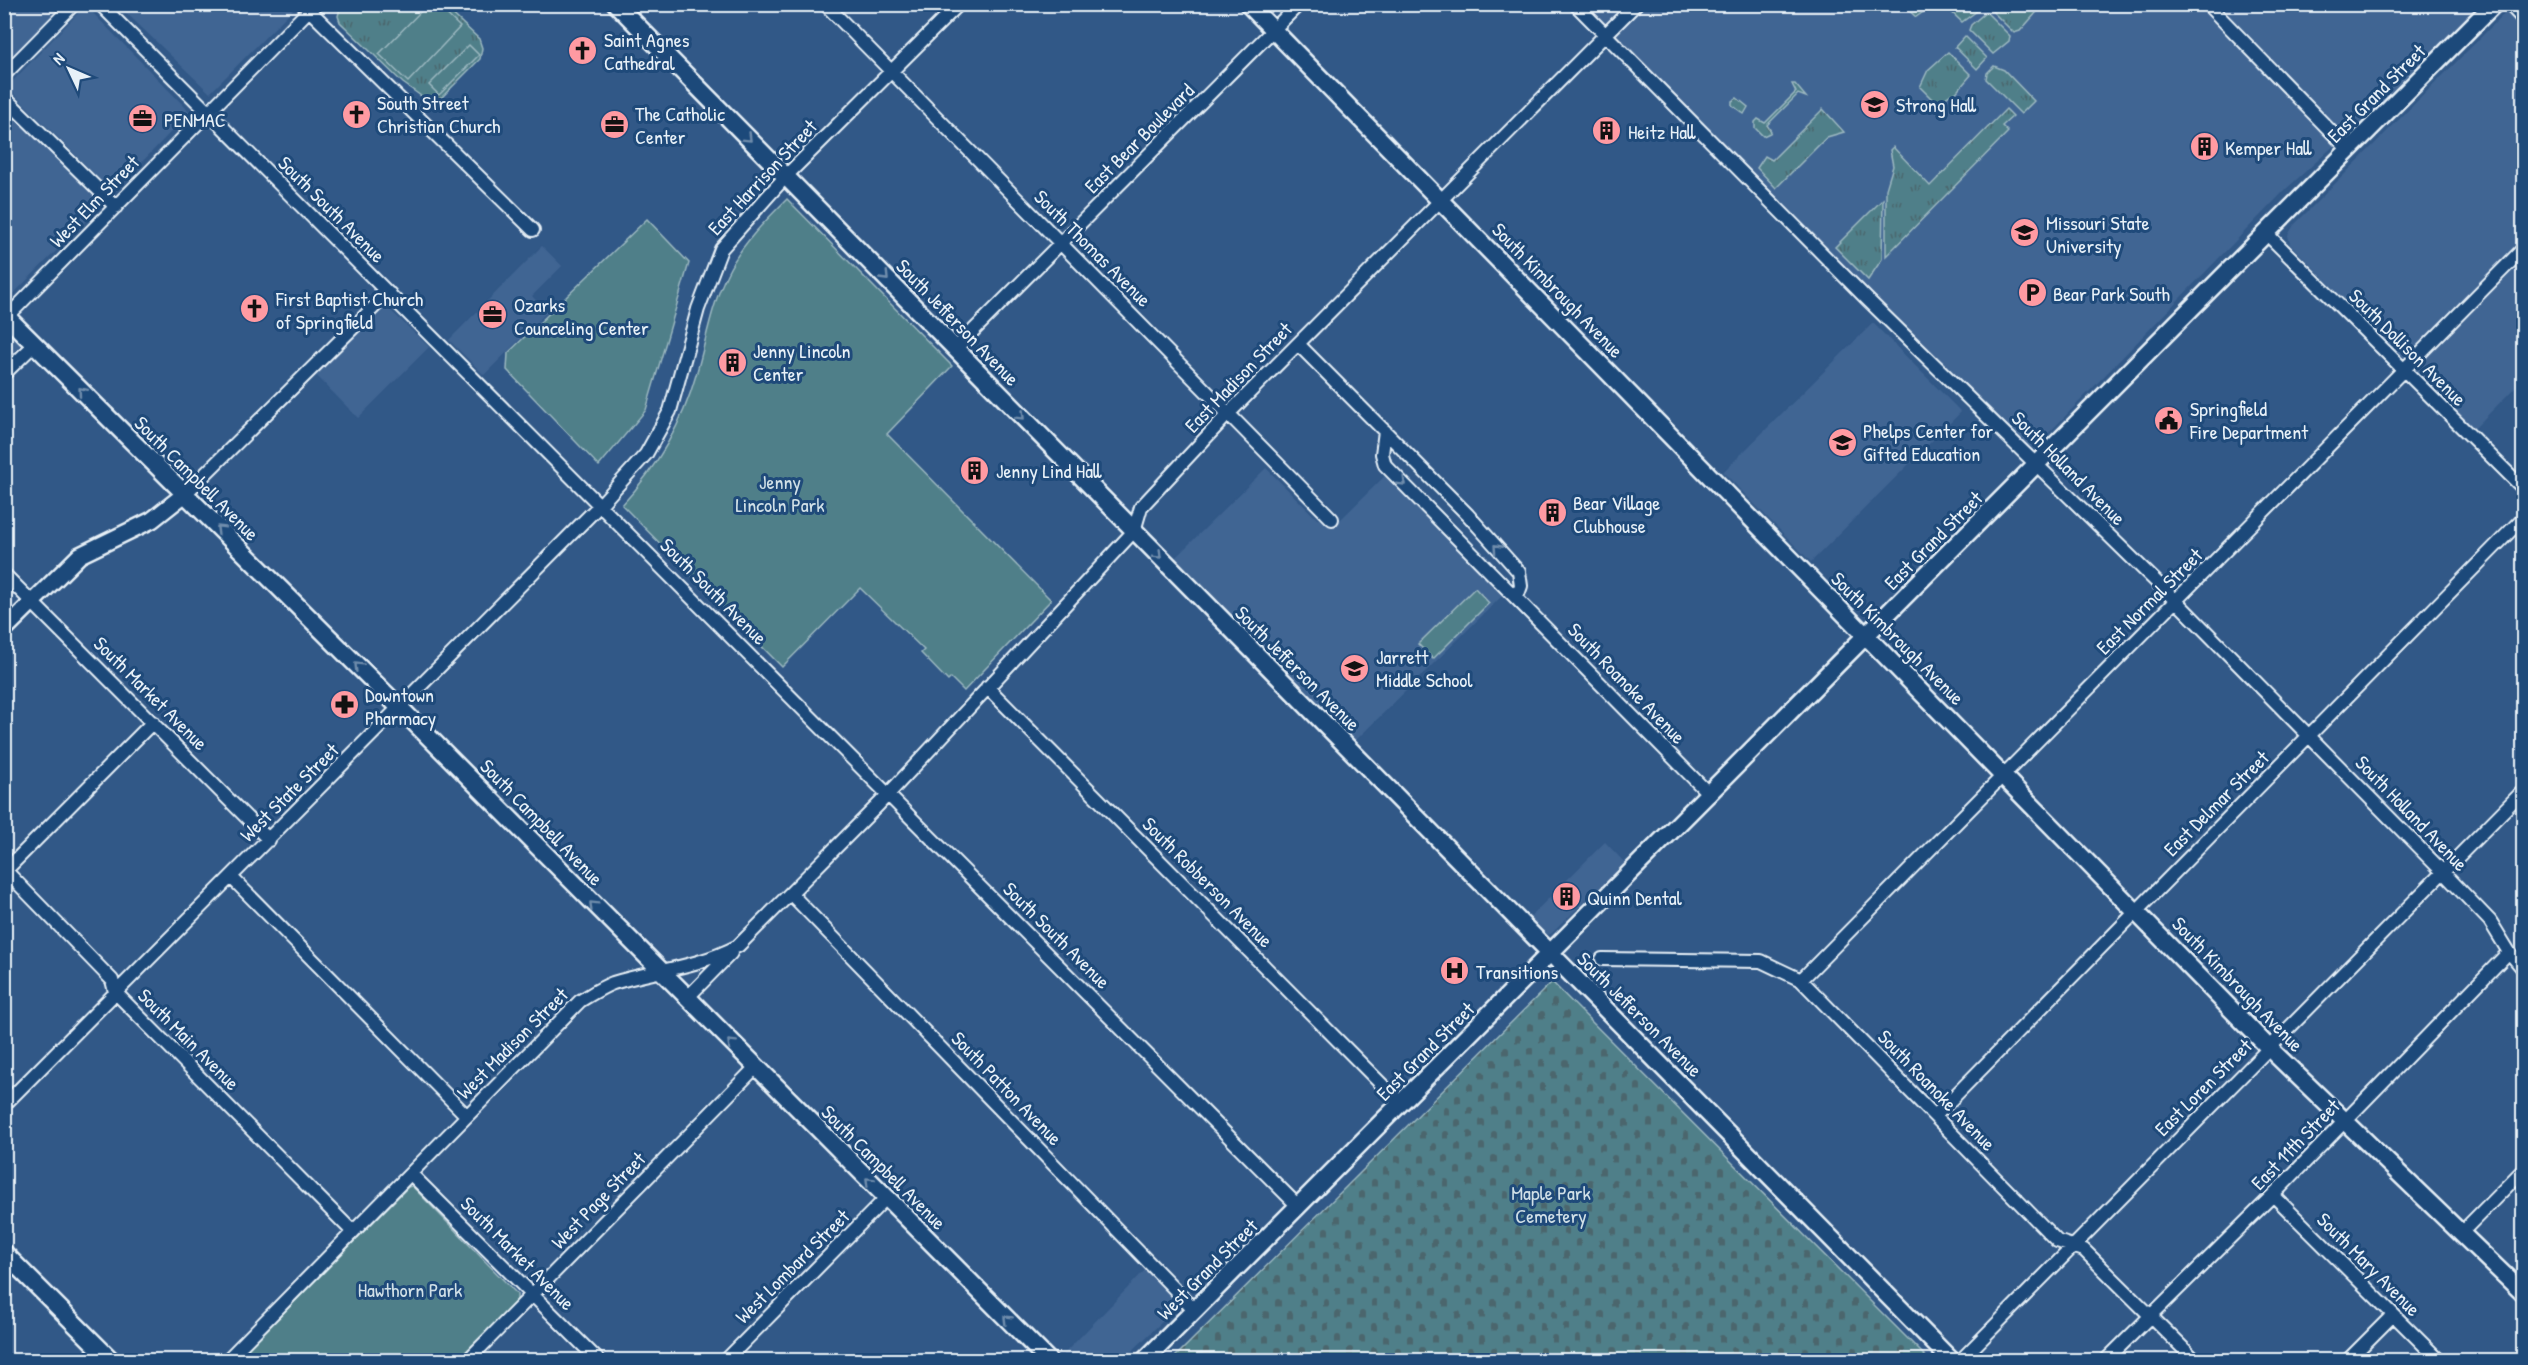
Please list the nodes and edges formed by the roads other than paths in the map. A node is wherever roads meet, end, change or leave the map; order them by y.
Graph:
1 (74, 4) edge
2 (100, 4) edge
3 (825, 4) edge
4 (959, 4) edge
5 (1248, 4) edge
6 (1299, 4) edge
7 (1575, 4) edge
8 (1636, 4) edge
9 (2207, 4) edge
10 (2494, 4) edge
11 (2509, 4) edge
12 (618, 5) edge
13 (309, 6) edge
14 (2523, 20) edge
15 (1274, 30) junction
16 (1606, 35) junction
17 (892, 71) junction
18 (4, 75) edge
19 (4, 97) edge
20 (208, 112) junction
21 (2349, 150) junction
22 (786, 176) junction
23 (1442, 201) junction
24 (116, 207) junction
25 (532, 230) dead end
26 (2265, 232) junction
27 (1061, 244) junction
28 (2523, 248) edge
29 (390, 294) junction
30 (6, 316) edge
31 (1298, 344) junction
32 (34, 345) junction
33 (955, 349) junction
34 (2404, 370) junction
35 (4, 374) edge
36 (1229, 413) junction
37 (1385, 431) junction
38 (2038, 463) junction
39 (2523, 489) edge
40 (185, 495) junction
41 (600, 505) junction
42 (2523, 517) edge
43 (1332, 519) dead end
44 (1134, 531) junction
45 (4, 574) edge
46 (1517, 597) junction
47 (2176, 601) junction
48 (32, 602) junction
49 (4, 630) edge
50 (1867, 636) junction
51 (987, 687) junction
52 (400, 708) junction
53 (153, 722) junction
54 (2309, 736) junction
55 (2004, 775) junction
56 (2523, 790) edge
57 (888, 792) junction
58 (1710, 795) junction
59 (269, 840) junction
60 (5, 870) edge
61 (2442, 871) junction
62 (232, 878) junction
63 (791, 894) junction
64 (2137, 910) junction
65 (738, 946) junction
66 (2509, 952) junction
67 (1551, 954) junction
68 (1602, 959) dead end
69 (2523, 970) edge
70 (660, 972) junction
71 (1801, 980) junction
72 (116, 992) junction
73 (687, 998) junction
74 (2270, 1048) junction
75 (755, 1068) junction
76 (1401, 1104) junction
77 (4, 1105) edge
78 (467, 1116) junction
79 (1935, 1116) junction
80 (2344, 1122) junction
81 (2523, 1169) edge
82 (411, 1173) junction
83 (2272, 1195) junction
84 (886, 1198) junction
85 (1299, 1207) junction
86 (353, 1232) junction
87 (2460, 1234) junction
88 (2073, 1247) junction
89 (4, 1253) edge
90 (2523, 1294) edge
91 (532, 1295) junction
92 (1195, 1310) junction
93 (2393, 1315) junction
94 (2151, 1316) junction
95 (111, 1360) edge
96 (227, 1360) edge
97 (468, 1360) edge
98 (598, 1360) edge
99 (726, 1360) edge
100 (1048, 1360) edge
101 (1145, 1360) edge
102 (1952, 1360) edge
103 (1961, 1360) edge
104 (2106, 1360) edge
105 (2195, 1360) edge
106 (2348, 1360) edge
107 (2439, 1360) edge

1 - 18 street
2 - 20 street, South South Avenue
3 - 17 street, South Thomas Avenue
4 - 17 street, East Harrison Street
5 - 15 main road, South Kimbrough Avenue
6 - 15 street, East Bear Boulevard
7 - 16 street, South Holland Avenue
8 - 16 street, East Madison Street
9 - 21 street
10 - 21 main road, East Grand Street
11 - 14 street
12 -> 22 main road, South Jefferson Avenue
13 - 20 street, West Elm Street
13 - 25 street
15 - 23 main road, South Kimbrough Avenue
15 - 27 street, East Bear Boulevard
16 - 23 street, East Madison Street
16 - 38 street, South Holland Avenue
17 - 22 street, East Harrison Street
17 - 27 street, South Thomas Avenue
19 - 24 street
20 - 24 street, West Elm Street
20 - 29 street, South South Avenue
21 - 26 main road, East Grand Street
22 -> 33 main road, South Jefferson Avenue
22 - 41 street, East Harrison Street
23 - 31 street, East Madison Street
23 - 50 main road, South Kimbrough Avenue
24 - 30 street, West Elm Street
26 - 34 street, South Dollison Avenue
26 - 38 main road, East Grand Street
27 - 33 street, East Bear Boulevard
27 - 36 street, South Thomas Avenue
28 - 34 street, East Normal Street
29 - 40 street
29 - 41 street, South South Avenue
30 - 32 main road, South Campbell Avenue
31 - 36 street, East Madison Street
31 - 37 street
32 - 35 street
40 -> 32 main road, South Campbell Avenue
33 -> 44 main road, South Jefferson Avenue
34 - 39 street, South Dollison Avenue
34 - 47 street, East Normal Street
36 - 43 street, South Thomas Avenue
36 - 44 street, East Madison Street
46 -> 37 street
37 -> 46 street, South Roanoke Avenue
38 - 47 street, South Holland Avenue
38 - 50 main road, East Grand Street
40 - 48 street
52 -> 40 main road, South Campbell Avenue
41 - 52 street, West State Street
41 - 57 street, South South Avenue
42 - 54 street, East Delmar Street
44 - 51 street, East Madison Street
44 -> 67 main road, South Jefferson Avenue
45 - 48 street, South Market Avenue
46 - 58 street, South Roanoke Avenue
47 - 54 street, South Holland Avenue
47 - 55 street, East Normal Street
48 - 49 street
48 - 53 street, South Market Avenue
50 - 55 main road, South Kimbrough Avenue
50 - 58 main road, East Grand Street
51 - 57 street, East Madison Street
51 - 76 street, South Robberson Avenue
52 - 59 street, West State Street
70 -> 52 main road, South Campbell Avenue
53 - 59 street, South Market Avenue
53 - 60 street
54 - 61 street, South Holland Avenue
54 - 64 street, East Delmar Street
55 - 64 main road, South Kimbrough Avenue
55 - 71 street, East Normal Street
56 - 61 street, East Loren Street
57 - 63 street, West Madison Street
57 - 85 street, South South Avenue
58 - 67 main road, East Grand Street
59 - 62 street, West State Street
60 - 72 street, South Main Avenue
61 - 66 street, South Holland Avenue
61 - 74 street, East Loren Street
62 - 72 street, West State Street
62 - 78 street
63 - 65 street, West Madison Street
63 - 92 street, South Patton Avenue
64 - 74 main road, South Kimbrough Avenue
64 - 79 street, East Delmar Street
65 - 70 street, West Madison Street
65 - 73 street
66 - 69 street, South Holland Avenue
66 - 80 street, East 11th Street
67 - 76 main road, East Grand Street
67 - 102 main road, South Jefferson Avenue
68 - 71 street, South Roanoke Avenue
70 - 73 main road, South Campbell Avenue
70 - 78 street, West Madison Street
71 - 79 street, South Roanoke Avenue
72 - 77 street, West State Street
72 - 86 street, South Main Avenue
75 -> 73 main road, South Campbell Avenue
74 - 80 main road, South Kimbrough Avenue
74 - 88 street, East Loren Street
84 -> 75 main road, South Campbell Avenue
75 - 91 street, West Page Street
76 - 85 main road, East Grand Street
78 - 82 street, West Madison Street
79 - 88 street, South Roanoke Avenue
80 - 83 street, East 11th Street
80 - 87 main road, South Kimbrough Avenue
81 - 87 street
82 - 86 street, West Madison Street
82 - 91 street, South Market Avenue
83 - 93 street, South Mary Avenue
83 - 94 street, East 11th Street
84 - 99 street, West Lombard Street
100 -> 84 main road, South Campbell Avenue
85 - 92 main road, West Grand Street
86 - 96 street, West Madison Street
87 - 90 main road, South Kimbrough Avenue
88 - 94 street, South Roanoke Avenue
88 - 103 street, East Loren Street
89 - 95 main road
91 - 97 street, West Page Street
91 - 98 street, South Market Avenue
92 - 101 main road, West Grand Street
93 - 106 street
93 - 107 street, South Mary Avenue
94 - 104 street, East 11th Street
94 - 105 street, South Roanoke Avenue

